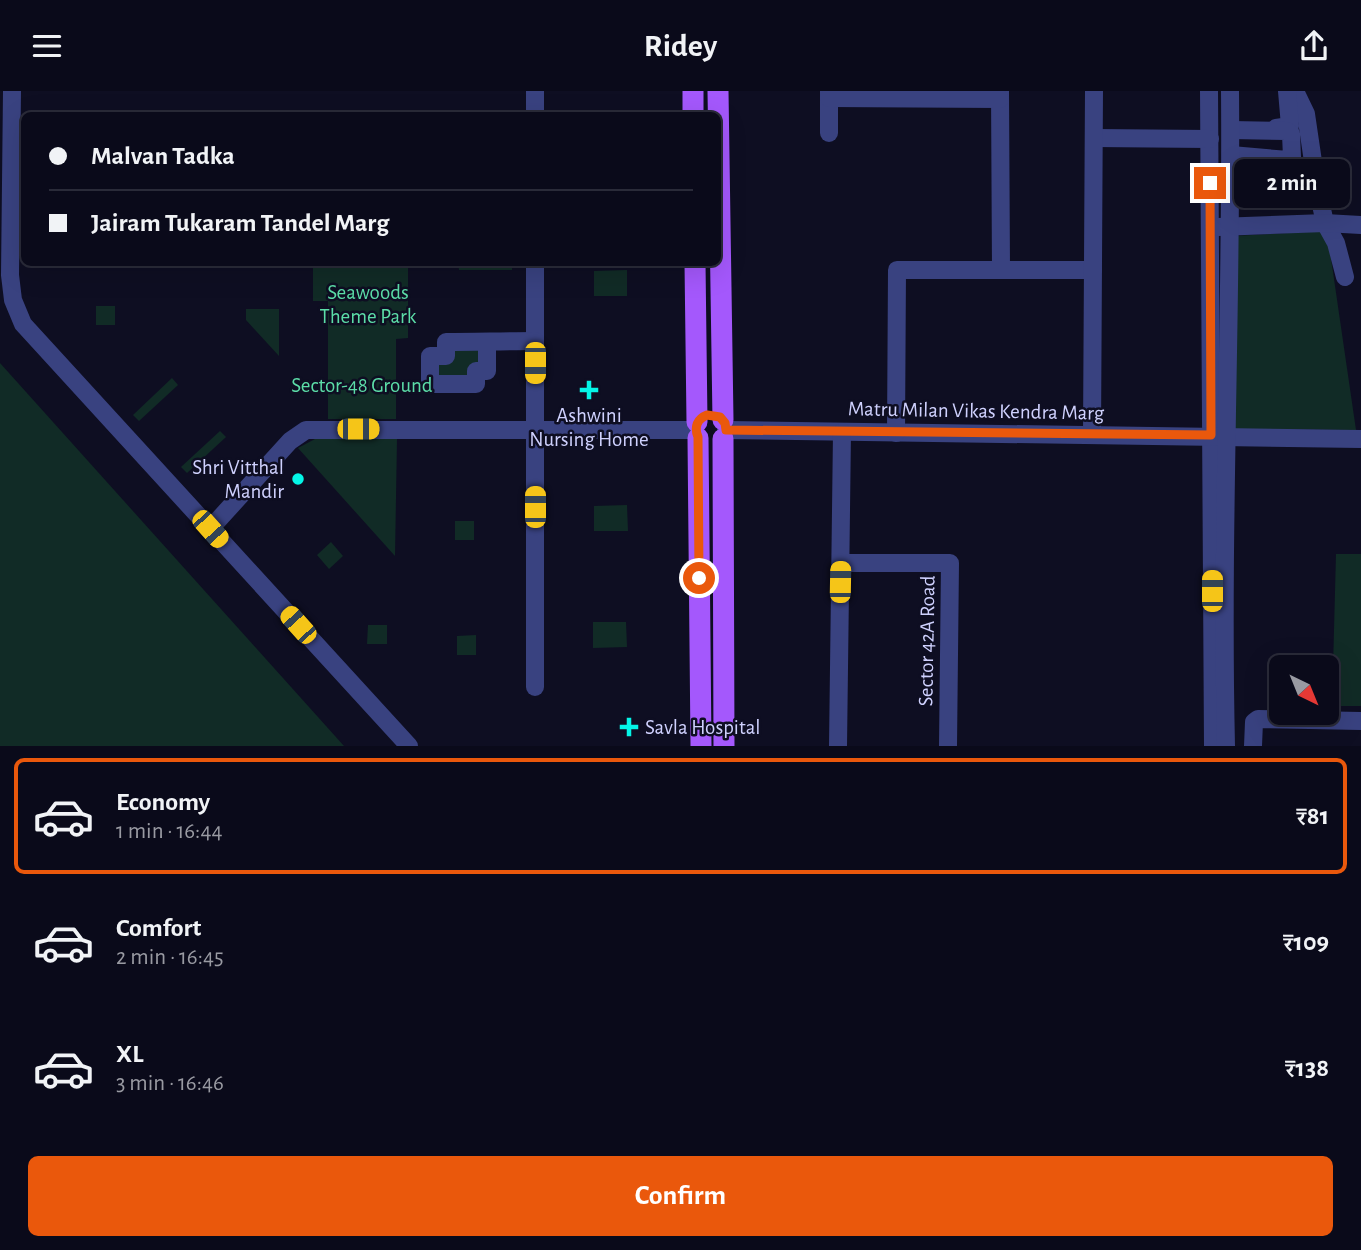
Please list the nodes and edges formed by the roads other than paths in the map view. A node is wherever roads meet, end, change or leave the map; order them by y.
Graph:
1 (12, 91) edge
2 (535, 91) edge
3 (693, 91) edge
4 (718, 91) edge
5 (1094, 91) edge
6 (1211, 91) edge
7 (1230, 91) edge
8 (1287, 91) edge
9 (1295, 91) edge
10 (829, 95) edge
11 (1000, 95) edge
12 (535, 112) edge
13 (693, 112) edge
14 (718, 112) edge
15 (1230, 129) junction
16 (829, 133) dead end
17 (1094, 138) junction
18 (1210, 139) junction
19 (18, 147) edge
20 (1231, 155) junction
21 (1325, 223) junction
22 (1361, 225) edge
23 (1210, 227) junction
24 (1229, 227) junction
25 (721, 260) edge
26 (535, 266) edge
27 (695, 266) edge
28 (1001, 270) junction
29 (1093, 270) junction
30 (1345, 277) dead end
31 (535, 341) junction
32 (487, 342) dead end
33 (535, 430) junction
34 (697, 430) junction
35 (724, 430) junction
36 (842, 432) junction
37 (896, 433) junction
38 (1092, 435) junction
39 (1218, 436) junction
40 (1361, 439) edge
41 (210, 529) junction
42 (841, 563) junction
43 (535, 687) dead end
44 (1361, 721) edge
45 (409, 746) edge
46 (701, 746) edge
47 (724, 746) edge
48 (838, 746) edge
49 (948, 746) edge
50 (1213, 746) edge
51 (1226, 746) edge
52 (1253, 746) edge

1 - 19 street
2 - 12 street
3 - 13 main road
4 - 14 main road
5 - 17 street
6 - 18 street
7 - 15 street
8 - 15 street
9 - 21 street
10 - 11 street
10 - 16 street
11 - 28 street
15 - 20 street
15 - 20 street
17 - 18 street
17 - 29 street
18 - 23 street
19 - 41 street
20 - 24 street
21 - 22 street
21 - 24 street
21 - 30 street
23 - 24 street
23 - 39 street
24 - 39 street
25 - 35 main road
26 - 31 street
27 - 34 main road
28 - 29 street
28 - 37 street
29 - 38 street
31 - 32 street
31 - 33 street
33 - 34 street
33 - 41 street
33 - 43 street
34 - 35 main road
34 - 46 main road
35 - 36 street, Matru Milan Vikas Kendra Marg
35 - 47 main road
36 - 37 street, Matru Milan Vikas Kendra Marg
36 - 42 street
37 - 38 street, Matru Milan Vikas Kendra Marg
38 - 39 street, Matru Milan Vikas Kendra Marg
39 - 40 street, Matru Milan Vikas Kendra Marg
39 - 50 street
39 - 51 street
41 - 45 street
42 - 48 street
42 - 49 street, Sector 42A Road
44 - 52 street

